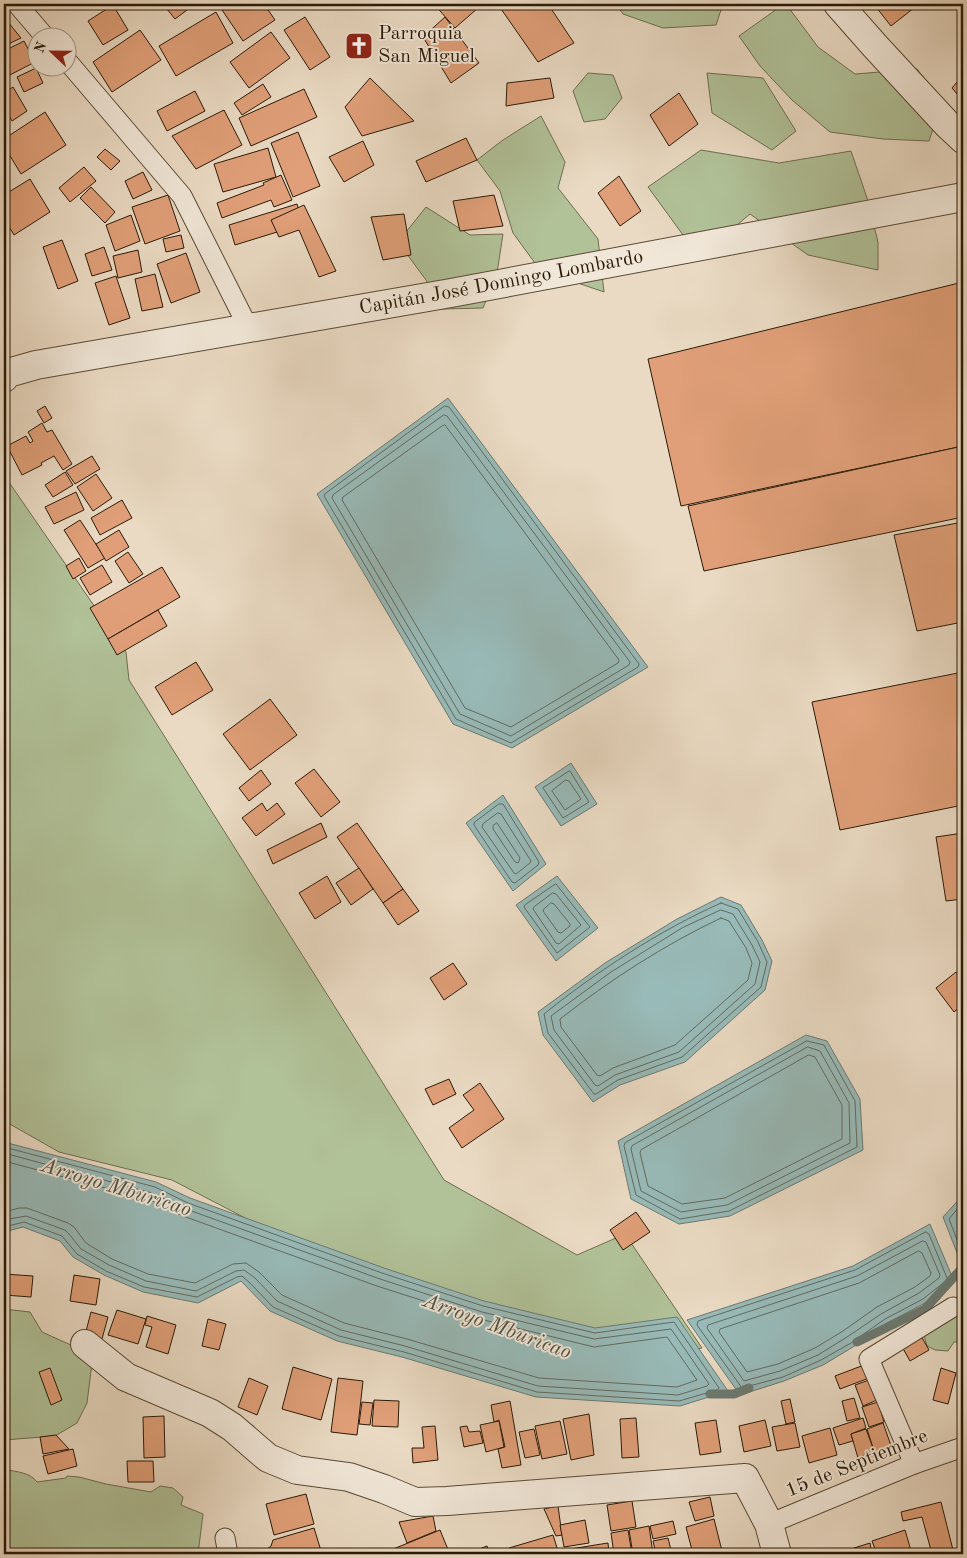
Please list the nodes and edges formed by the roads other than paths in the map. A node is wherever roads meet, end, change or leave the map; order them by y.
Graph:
1 (17, 4) edge
2 (838, 4) edge
3 (37, 28) edge
4 (78, 74) edge
5 (963, 139) edge
6 (963, 197) edge
7 (248, 327) junction
8 (5, 374) edge
9 (953, 1307) dead end
10 (84, 1344) dead end
11 (963, 1448) edge
12 (914, 1464) junction
13 (768, 1524) junction
14 (777, 1554) edge

1 - 3 lane
2 - 5 street
4 - 7 lane
6 - 7 street, Capitán José Domingo Lombardo
7 - 8 street, Capitán José Domingo Lombardo
9 - 12 lane
10 - 13 street
11 - 12 lane, 15 de Septiembre
12 - 13 lane, 15 de Septiembre
13 - 14 street

